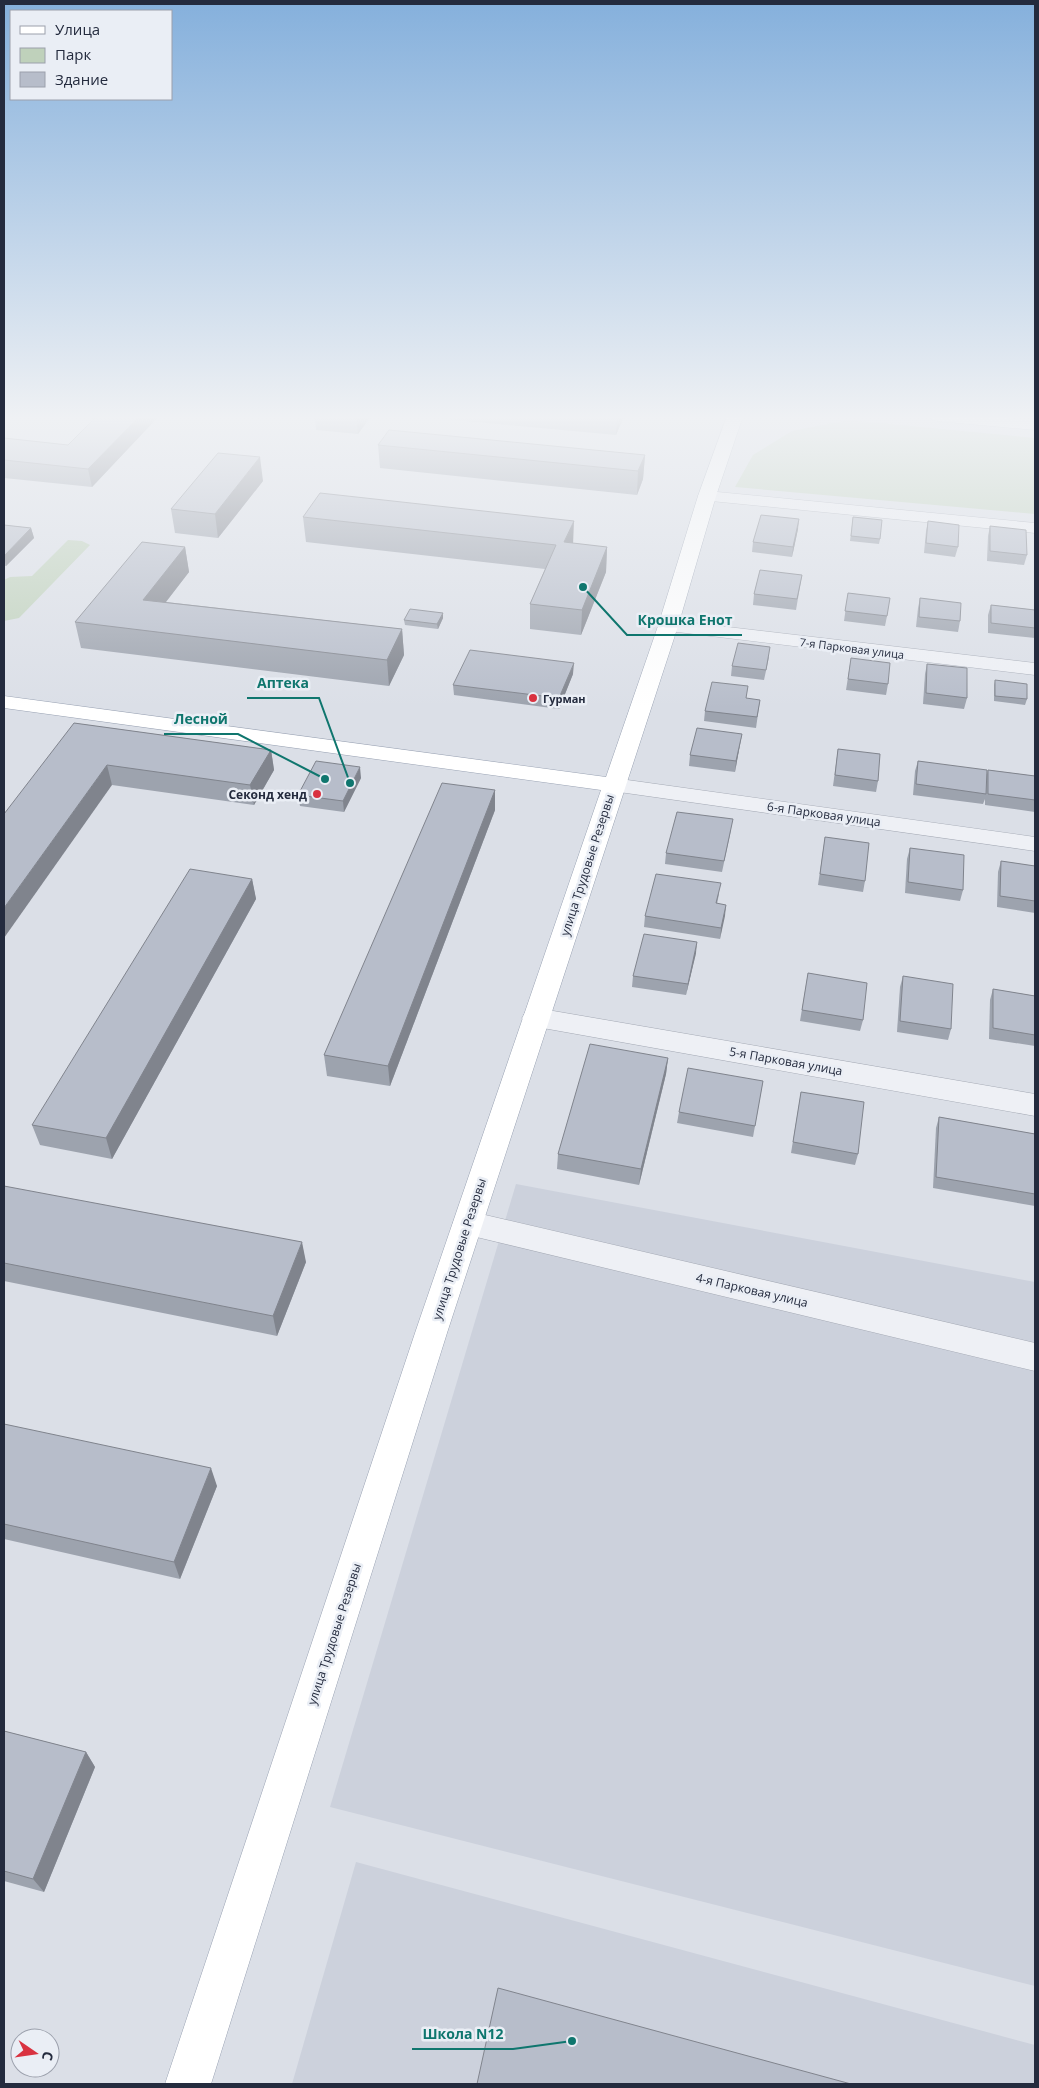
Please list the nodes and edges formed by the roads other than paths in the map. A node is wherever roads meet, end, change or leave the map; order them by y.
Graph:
1 (703, 513) edge
2 (886, 513) edge
3 (1035, 528) edge
4 (668, 626) junction
5 (1035, 669) edge
6 (4, 702) edge
7 (614, 785) junction
8 (1035, 844) edge
9 (536, 1018) junction
10 (1035, 1105) edge
11 (468, 1223) junction
12 (1035, 1358) edge
13 (188, 2084) edge

1 - 4 main road, улица Трудовые Резервы
2 - 3 street
4 - 5 street, 7-я Парковая улица
4 - 7 main road, улица Трудовые Резервы
6 - 7 main road
7 - 8 street, 6-я Парковая улица
7 - 9 main road, улица Трудовые Резервы
9 - 10 street, 5-я Парковая улица
9 - 11 main road, улица Трудовые Резервы
11 - 12 street, 4-я Парковая улица
11 - 13 main road, улица Трудовые Резервы

